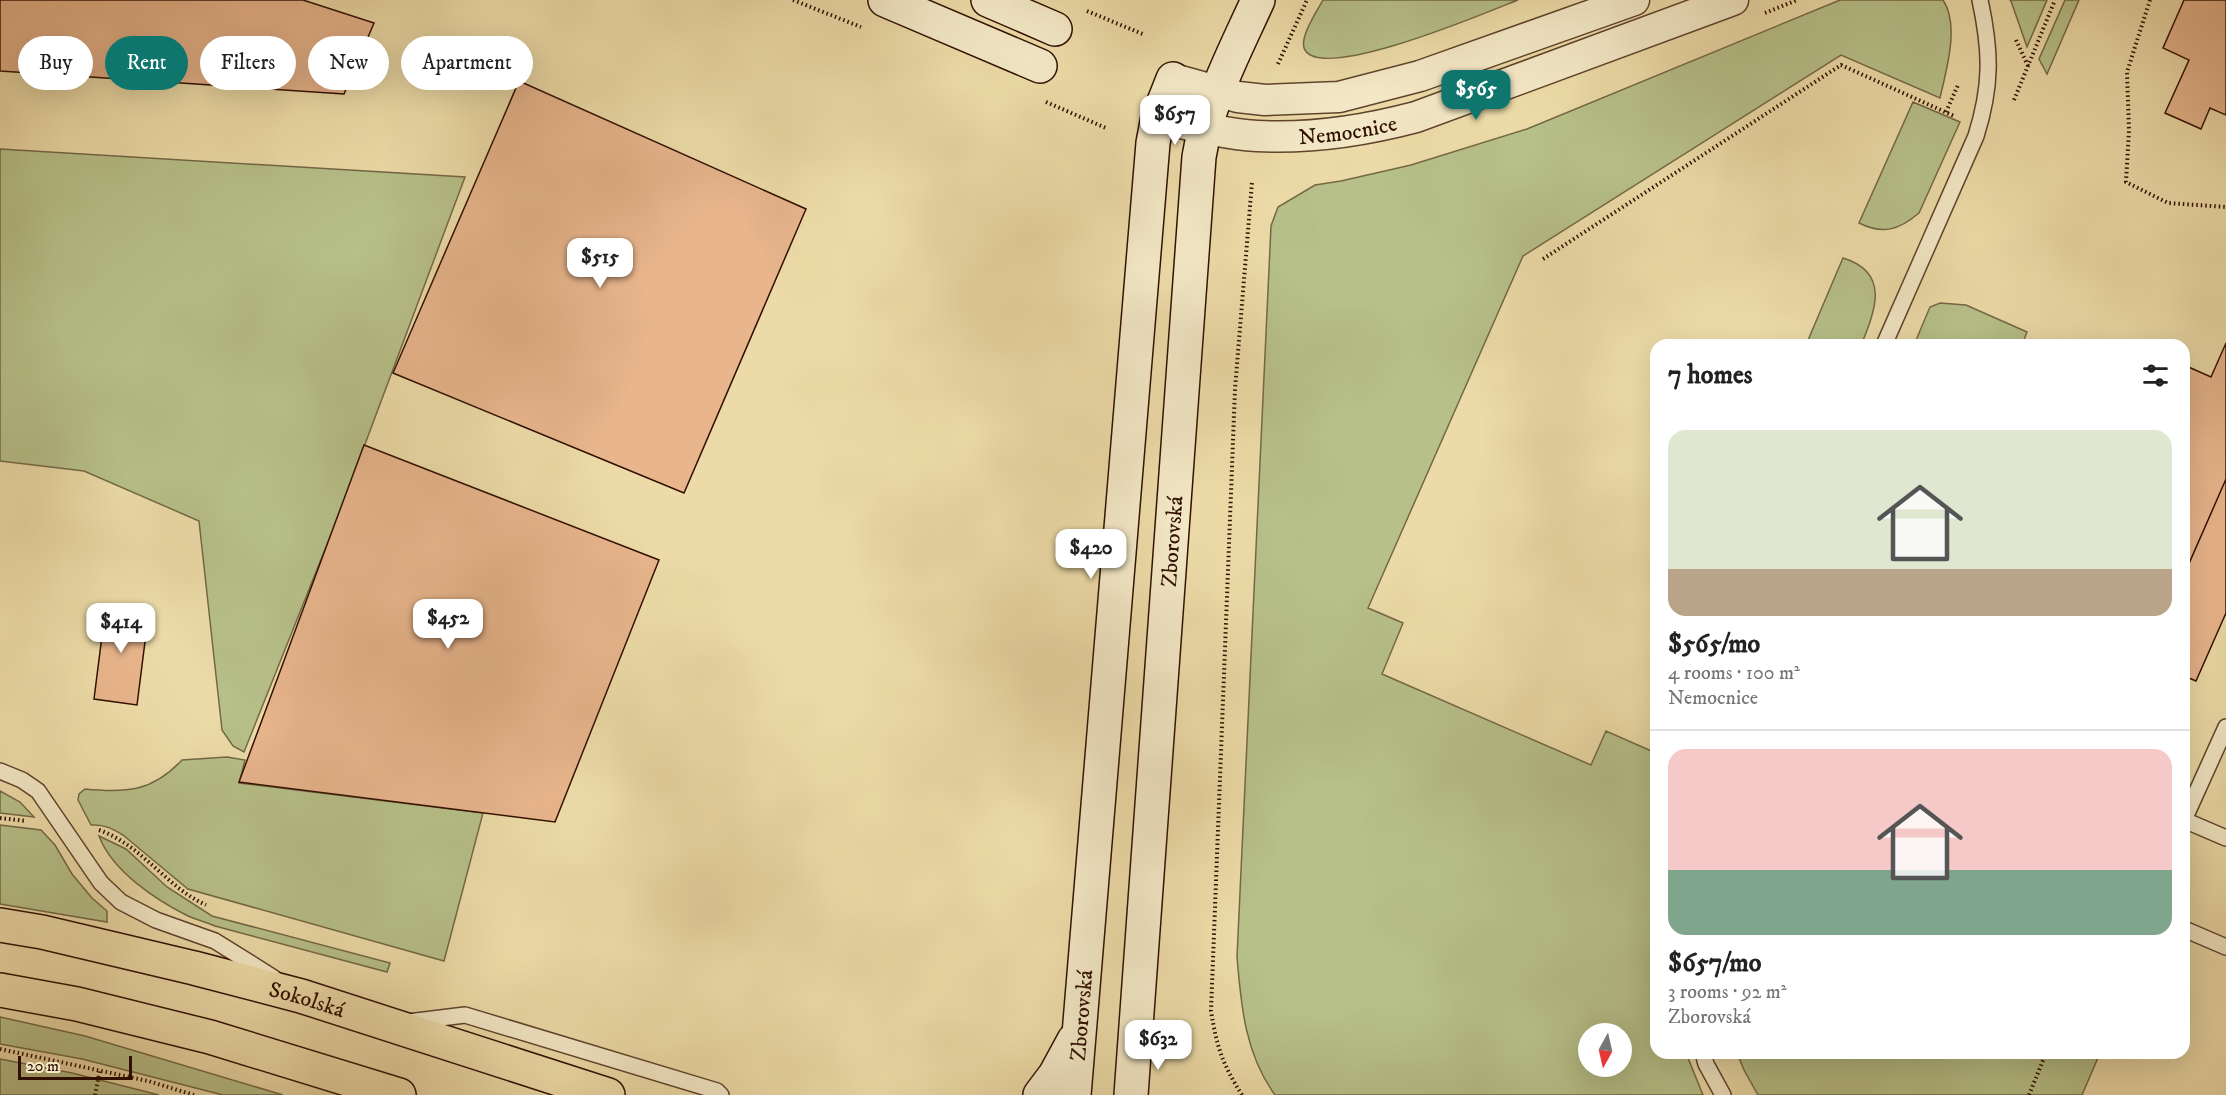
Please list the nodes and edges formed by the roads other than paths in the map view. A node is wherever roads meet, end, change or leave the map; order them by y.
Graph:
1 (885, 0) edge
2 (988, 0) edge
3 (1258, 0) edge
4 (1634, 0) edge
5 (1732, 0) edge
6 (1980, 0) edge
7 (1055, 29) dead end
8 (1040, 66) dead end
9 (1173, 79) joint
10 (1216, 91) junction
11 (1158, 117) junction
12 (1203, 129) junction
13 (1887, 339) edge
14 (2226, 727) edge
15 (0, 771) edge
16 (2190, 807) edge
17 (2190, 823) edge
18 (2226, 838) edge
19 (0, 925) edge
20 (2190, 932) edge
21 (2226, 947) edge
22 (0, 990) edge
23 (301, 996) junction
24 (388, 1024) junction
25 (1079, 1031) junction
26 (1135, 1044) junction
27 (1704, 1059) edge
28 (399, 1095) edge
29 (608, 1095) edge
30 (721, 1095) edge
31 (1040, 1095) edge
32 (1074, 1095) edge
33 (1131, 1095) edge
34 (1155, 1095) edge
35 (1723, 1095) edge

1 - 8 street
2 - 7 street
3 - 10 street, Zborovská
4 - 10 street, Nemocnice
5 - 12 street, Nemocnice
6 - 13 lane
9 - 10 street, Nemocnice
9 - 11 street, Zborovská
10 - 12 street, Zborovská
11 - 12 street, Nemocnice
11 - 25 street, Zborovská
12 - 26 street, Zborovská
14 - 16 lane
15 - 23 lane
17 - 18 lane
19 - 23 main road, Sokolská
20 - 21 lane
22 - 28 main road
23 - 24 main road, Sokolská
24 - 29 main road, Sokolská
24 - 30 lane
25 - 31 street
25 - 32 street, Zborovská
26 - 33 street, Zborovská
26 - 34 street
27 - 35 lane

